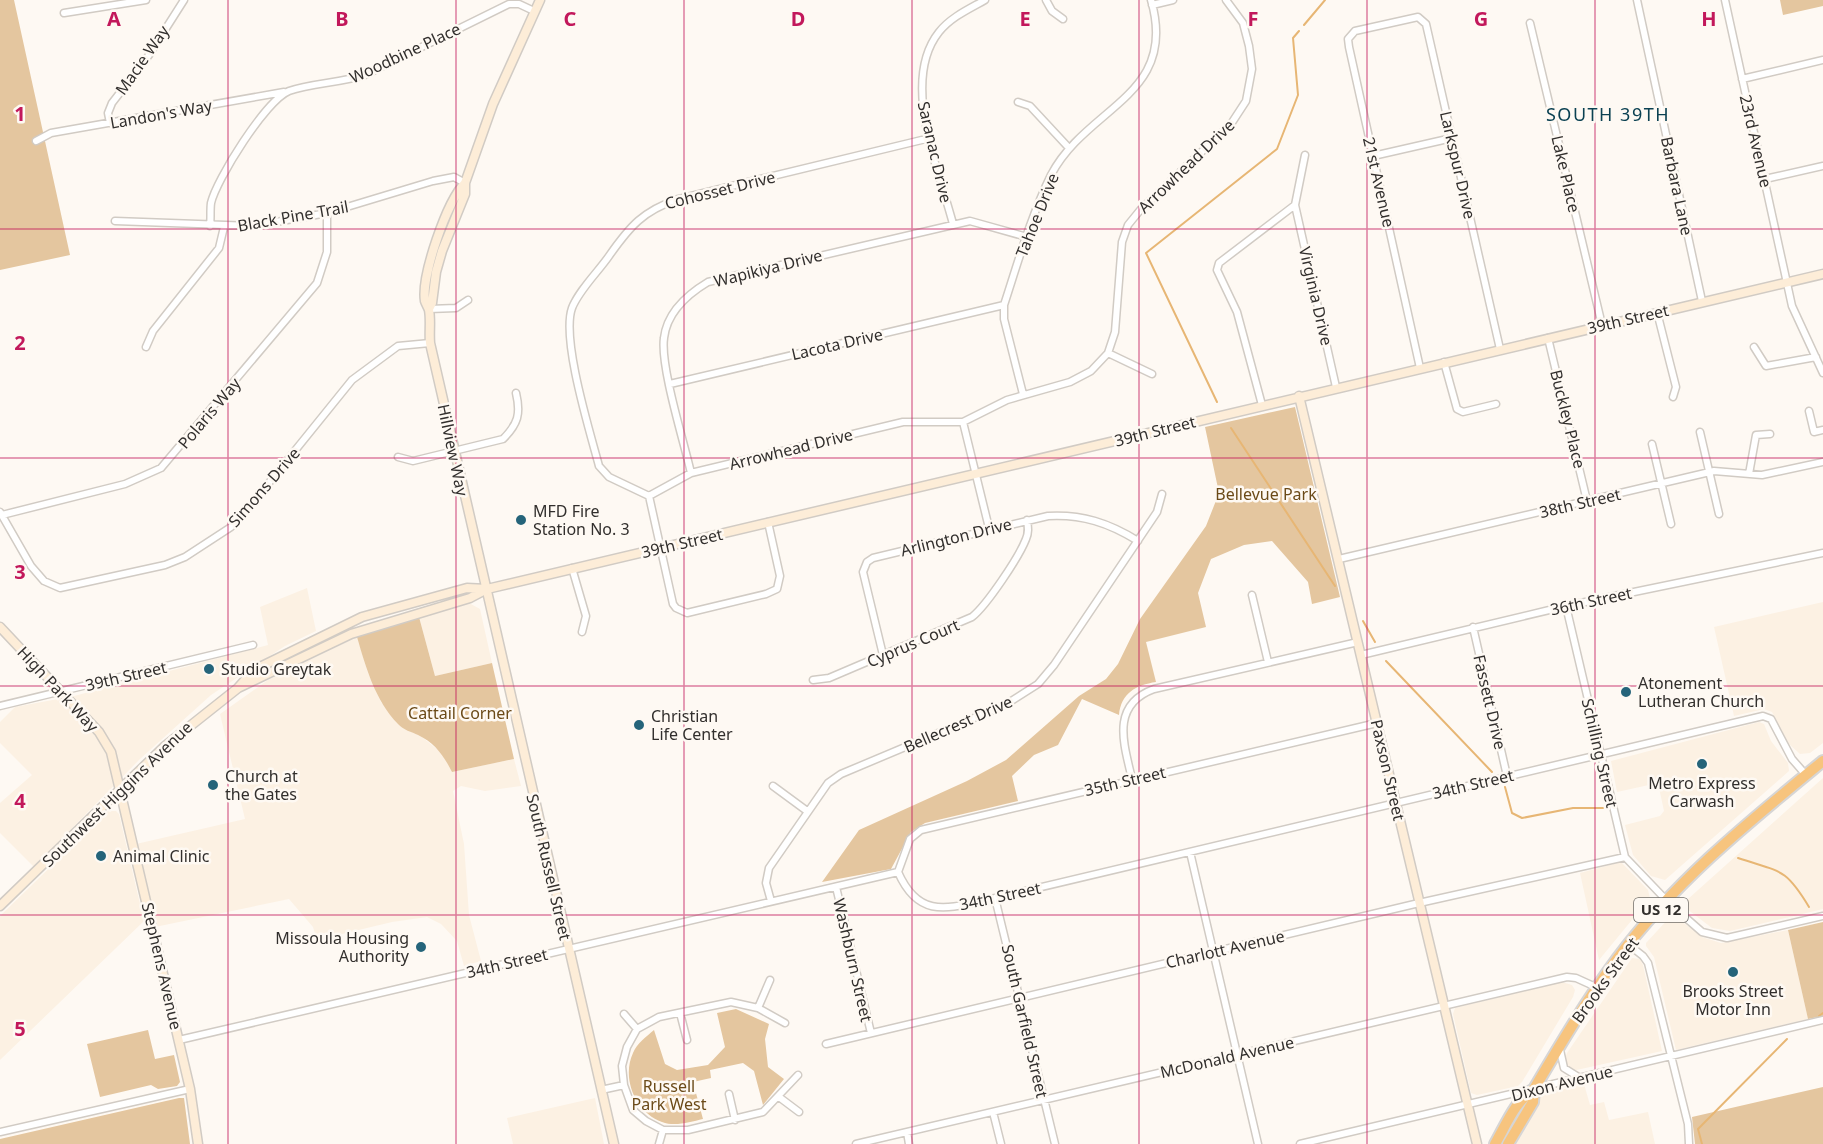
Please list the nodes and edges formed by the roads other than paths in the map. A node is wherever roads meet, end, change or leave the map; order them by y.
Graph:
1 (147, 0) edge
2 (174, 0) edge
3 (540, 0) edge
4 (985, 0) edge
5 (1046, 0) edge
6 (1173, 0) edge
7 (1226, 0) edge
8 (1637, 0) edge
9 (1725, 0) edge
10 (182, 2) edge
11 (1152, 3) edge
12 (534, 11) junction
13 (64, 13) dead end
14 (1063, 19) dead end
15 (1387, 23) joint
16 (1530, 23) dead end
17 (1823, 60) edge
18 (1742, 79) junction
19 (288, 92) junction
20 (1018, 102) dead end
21 (110, 123) junction
22 (930, 138) junction
23 (1452, 138) junction
24 (36, 141) dead end
25 (1070, 148) junction
26 (1305, 155) dead end
27 (1373, 156) junction
28 (1823, 166) edge
29 (1765, 179) junction
30 (465, 183) junction
31 (1295, 205) junction
32 (327, 213) junction
33 (115, 221) dead end
34 (953, 224) junction
35 (210, 226) junction
36 (224, 227) junction
37 (1027, 237) junction
38 (1823, 273) edge
39 (1787, 282) junction
40 (468, 300) dead end
41 (1702, 301) junction
42 (1004, 305) junction
43 (429, 309) junction
44 (1657, 312) junction
45 (1602, 325) junction
46 (1548, 338) junction
47 (430, 342) junction
48 (146, 347) dead end
49 (1754, 347) dead end
50 (1500, 349) junction
51 (1108, 353) junction
52 (1816, 357) junction
53 (1444, 362) junction
54 (1420, 368) junction
55 (1823, 373) edge
56 (1152, 374) dead end
57 (670, 384) junction
58 (1336, 387) junction
59 (516, 393) dead end
60 (1023, 394) junction
61 (1299, 396) junction
62 (1673, 398) dead end
63 (1496, 404) dead end
64 (1262, 405) junction
65 (1809, 411) dead end
66 (963, 422) junction
67 (1823, 430) edge
68 (1700, 432) dead end
69 (1770, 434) dead end
70 (1652, 444) dead end
71 (454, 452) junction
72 (398, 457) dead end
73 (1823, 462) edge
74 (1709, 472) junction
75 (691, 473) junction
76 (976, 474) junction
77 (1749, 474) junction
78 (1662, 483) junction
79 (1162, 494) dead end
80 (649, 496) junction
81 (1587, 501) junction
82 (1, 514) edge
83 (1719, 514) dead end
84 (1027, 520) junction
85 (768, 522) junction
86 (1671, 524) dead end
87 (989, 528) junction
88 (1137, 541) junction
89 (661, 547) junction
90 (1823, 553) edge
91 (1339, 559) junction
92 (572, 568) junction
93 (487, 590) junction
94 (1252, 595) dead end
95 (1566, 606) junction
96 (362, 616) junction
97 (0, 627) edge
98 (1473, 627) junction
99 (582, 632) dead end
100 (1358, 642) junction
101 (253, 645) dead end
102 (883, 655) junction
103 (1361, 655) junction
104 (1268, 662) junction
105 (285, 664) junction
106 (813, 680) dead end
107 (238, 688) junction
108 (60, 692) junction
109 (8, 704) junction
110 (0, 706) edge
111 (0, 713) edge
112 (1377, 723) junction
113 (1601, 754) junction
114 (1823, 761) edge
115 (1806, 775) junction
116 (1507, 776) junction
117 (1132, 779) junction
118 (773, 786) dead end
119 (120, 790) junction
120 (1396, 802) junction
121 (807, 811) junction
122 (1190, 852) junction
123 (1625, 857) junction
124 (898, 872) junction
125 (836, 887) junction
126 (995, 898) junction
127 (771, 901) junction
128 (1668, 902) junction
129 (1419, 903) junction
130 (0, 906) edge
131 (1823, 916) edge
132 (1629, 945) junction
133 (568, 949) junction
134 (1214, 951) junction
135 (770, 980) dead end
136 (1598, 988) junction
137 (1020, 998) junction
138 (1443, 1006) junction
139 (758, 1008) junction
140 (680, 1013) junction
141 (624, 1014) dead end
142 (1823, 1020) edge
143 (785, 1023) dead end
144 (637, 1029) junction
145 (871, 1033) junction
146 (179, 1040) junction
147 (687, 1040) dead end
148 (826, 1044) dead end
149 (1560, 1045) junction
150 (1237, 1055) junction
151 (1670, 1056) junction
152 (798, 1075) dead end
153 (1581, 1078) junction
154 (624, 1085) junction
155 (190, 1089) junction
156 (1534, 1089) junction
157 (601, 1090) junction
158 (729, 1094) dead end
159 (779, 1097) junction
160 (1044, 1100) junction
161 (1468, 1106) junction
162 (993, 1112) junction
163 (799, 1113) dead end
164 (735, 1120) junction
165 (663, 1130) junction
166 (0, 1132) edge
167 (907, 1132) junction
168 (198, 1144) edge
169 (614, 1144) edge
170 (659, 1144) edge
171 (856, 1144) edge
172 (909, 1144) edge
173 (1001, 1144) edge
174 (1054, 1144) edge
175 (1258, 1144) edge
176 (1300, 1144) edge
177 (1477, 1144) edge
178 (1495, 1144) edge
179 (1508, 1144) edge
180 (1689, 1144) edge

1 - 13 street
2 - 10 street
3 - 12 main road, Hillview Way
4 - 22 street, Saranac Drive
5 - 14 street
6 - 11 street
7 - 51 street, Arrowhead Drive
8 - 41 street, Barbara Lane
9 - 18 street, 23rd Avenue
10 - 21 street, Macie Way
11 - 25 street, Tahoe Drive
12 - 19 street, Woodbine Place
12 - 30 main road, Hillview Way
15 - 23 street, Larkspur Drive
15 - 27 street, 21st Avenue
16 - 45 street, Lake Place
17 - 18 street
18 - 29 street, 23rd Avenue
19 - 21 street, Landon's Way
19 - 35 street
20 - 25 street
21 - 24 street, Landon's Way
22 - 34 street, Saranac Drive
22 - 80 street, Cohosset Drive
23 - 27 street
23 - 50 street, Larkspur Drive
25 - 37 street, Tahoe Drive
26 - 31 street, Virginia Drive
27 - 54 street, 21st Avenue
28 - 29 street
29 - 39 street, 23rd Avenue
30 - 32 street, Black Pine Trail
30 - 43 main road, Hillview Way
31 - 58 street, Virginia Drive
31 - 64 street
32 - 36 street, Black Pine Trail
32 - 82 street, Polaris Way
33 - 35 street, Black Pine Trail
34 - 37 street, Wapikiya Drive
34 - 57 street, Wapikiya Drive
35 - 36 street, Black Pine Trail
36 - 48 street
37 - 42 street, Tahoe Drive
38 - 39 main road, 39th Street
39 - 41 main road, 39th Street
39 - 52 street, 23rd Avenue
40 - 43 street
41 - 44 main road, 39th Street
42 - 57 street, Lacota Drive
42 - 60 street, Tahoe Drive
43 - 47 main road, Hillview Way
44 - 45 main road, 39th Street
44 - 62 street
45 - 46 main road, 39th Street
46 - 50 main road, 39th Street
46 - 81 street, Buckley Place
47 - 71 main road, Hillview Way
47 - 82 street, Simons Drive
49 - 52 street
50 - 53 main road, 39th Street
51 - 56 street
51 - 60 street, Arrowhead Drive
52 - 55 street, 23rd Avenue
53 - 54 main road, 39th Street
53 - 63 street
54 - 58 main road, 39th Street
57 - 75 street, Wapikiya Drive
58 - 61 main road, 39th Street
59 - 71 street
60 - 66 street, Arrowhead Drive
61 - 64 main road, 39th Street
61 - 91 main road, Paxson Street
64 - 76 main road, 39th Street
65 - 67 street
66 - 75 street, Arrowhead Drive
66 - 76 street
68 - 74 street
69 - 77 street
70 - 78 street
71 - 72 street
71 - 93 main road, Hillview Way
73 - 77 street, 38th Street
74 - 77 street, 38th Street
74 - 78 street, 38th Street
74 - 83 street
75 - 80 street
76 - 85 main road, 39th Street
76 - 87 street
78 - 81 street, 38th Street
78 - 86 street
79 - 88 street, Bellecrest Drive
80 - 89 street
81 - 91 street, 38th Street
84 - 87 street, Arlington Drive
84 - 88 street, Arlington Drive
84 - 102 street, Cyprus Court
85 - 89 main road, 39th Street
85 - 89 street
87 - 102 street, Arlington Drive
88 - 121 street, Bellecrest Drive
89 - 92 main road, 39th Street
90 - 95 street, 36th Street
91 - 100 main road, Paxson Street
92 - 93 main road, 39th Street
92 - 99 street
93 - 96 main road, Southwest Higgins Avenue
93 - 105 main road, Southwest Higgins Avenue
93 - 133 main road, South Russell Street
94 - 104 street
95 - 98 street, 36th Street
95 - 113 street, Schilling Street
96 - 105 main road, Southwest Higgins Avenue
96 - 107 main road, Southwest Higgins Avenue
97 - 108 main road, High Park Way
98 - 103 street, 36th Street
98 - 116 street, Fassett Drive
100 - 103 main road, Paxson Street
100 - 104 street
101 - 108 street, 39th Street
102 - 106 street, Cyprus Court
103 - 112 main road, Paxson Street
104 - 117 street
105 - 107 main road, Southwest Higgins Avenue
107 - 119 main road, Southwest Higgins Avenue
108 - 109 street, 39th Street
108 - 119 main road, High Park Way
109 - 110 street, 39th Street
109 - 111 street
112 - 117 street, 35th Street
112 - 120 main road, Paxson Street
113 - 115 street, 34th Street
113 - 116 street, 34th Street
113 - 123 street, Schilling Street
114 - 115 highway, Brooks Street / US 12
115 - 128 highway, Brooks Street / US 12
116 - 120 street, 34th Street
117 - 124 street, 35th Street
118 - 121 street
119 - 130 main road, Southwest Higgins Avenue
119 - 146 main road, Stephens Avenue
120 - 122 street, 34th Street
120 - 129 main road, Paxson Street
121 - 127 street, Bellecrest Drive
122 - 126 street, 34th Street
122 - 134 street
123 - 128 street
123 - 129 street, Charlott Avenue
124 - 125 street, 34th Street
124 - 126 street, 34th Street
125 - 127 street, 34th Street
125 - 145 street, Washburn Street
126 - 137 street, South Garfield Street
127 - 133 street, 34th Street
128 - 131 street
128 - 132 highway, Brooks Street / US 12
129 - 134 street, Charlott Avenue
129 - 138 main road, Paxson Street
132 - 136 highway, Brooks Street / US 12
132 - 151 street
133 - 146 street, 34th Street
133 - 157 main road, South Russell Street
134 - 137 street, Charlott Avenue
134 - 150 street
135 - 139 street
136 - 138 street, McDonald Avenue
136 - 149 highway, Brooks Street / US 12
137 - 145 street, Charlott Avenue
137 - 160 street, South Garfield Street
138 - 150 street, McDonald Avenue
138 - 161 main road, Paxson Street
139 - 140 street
139 - 143 street
140 - 144 street
140 - 147 street
141 - 144 street
142 - 151 street, Dixon Avenue
144 - 154 street
145 - 148 street, Charlott Avenue
146 - 155 main road, Stephens Avenue
149 - 153 street
149 - 156 highway, Brooks Street / US 12
150 - 160 street, McDonald Avenue
150 - 175 street
151 - 153 street, Dixon Avenue
151 - 180 street
152 - 159 street
153 - 156 street, Dixon Avenue
154 - 157 street
154 - 165 street
155 - 166 street
155 - 168 main road, Stephens Avenue
156 - 161 street, Dixon Avenue
156 - 178 highway, Brooks Street / US 12
156 - 179 highway, Brooks Street / US 12
157 - 169 main road, South Russell Street
158 - 164 street
159 - 163 street
159 - 164 street
160 - 162 street, McDonald Avenue
160 - 174 street, South Garfield Street
161 - 176 street, Dixon Avenue
161 - 177 main road, Paxson Street
162 - 167 street, McDonald Avenue
162 - 173 street
164 - 165 street
165 - 170 street
167 - 171 street, McDonald Avenue
167 - 172 street

